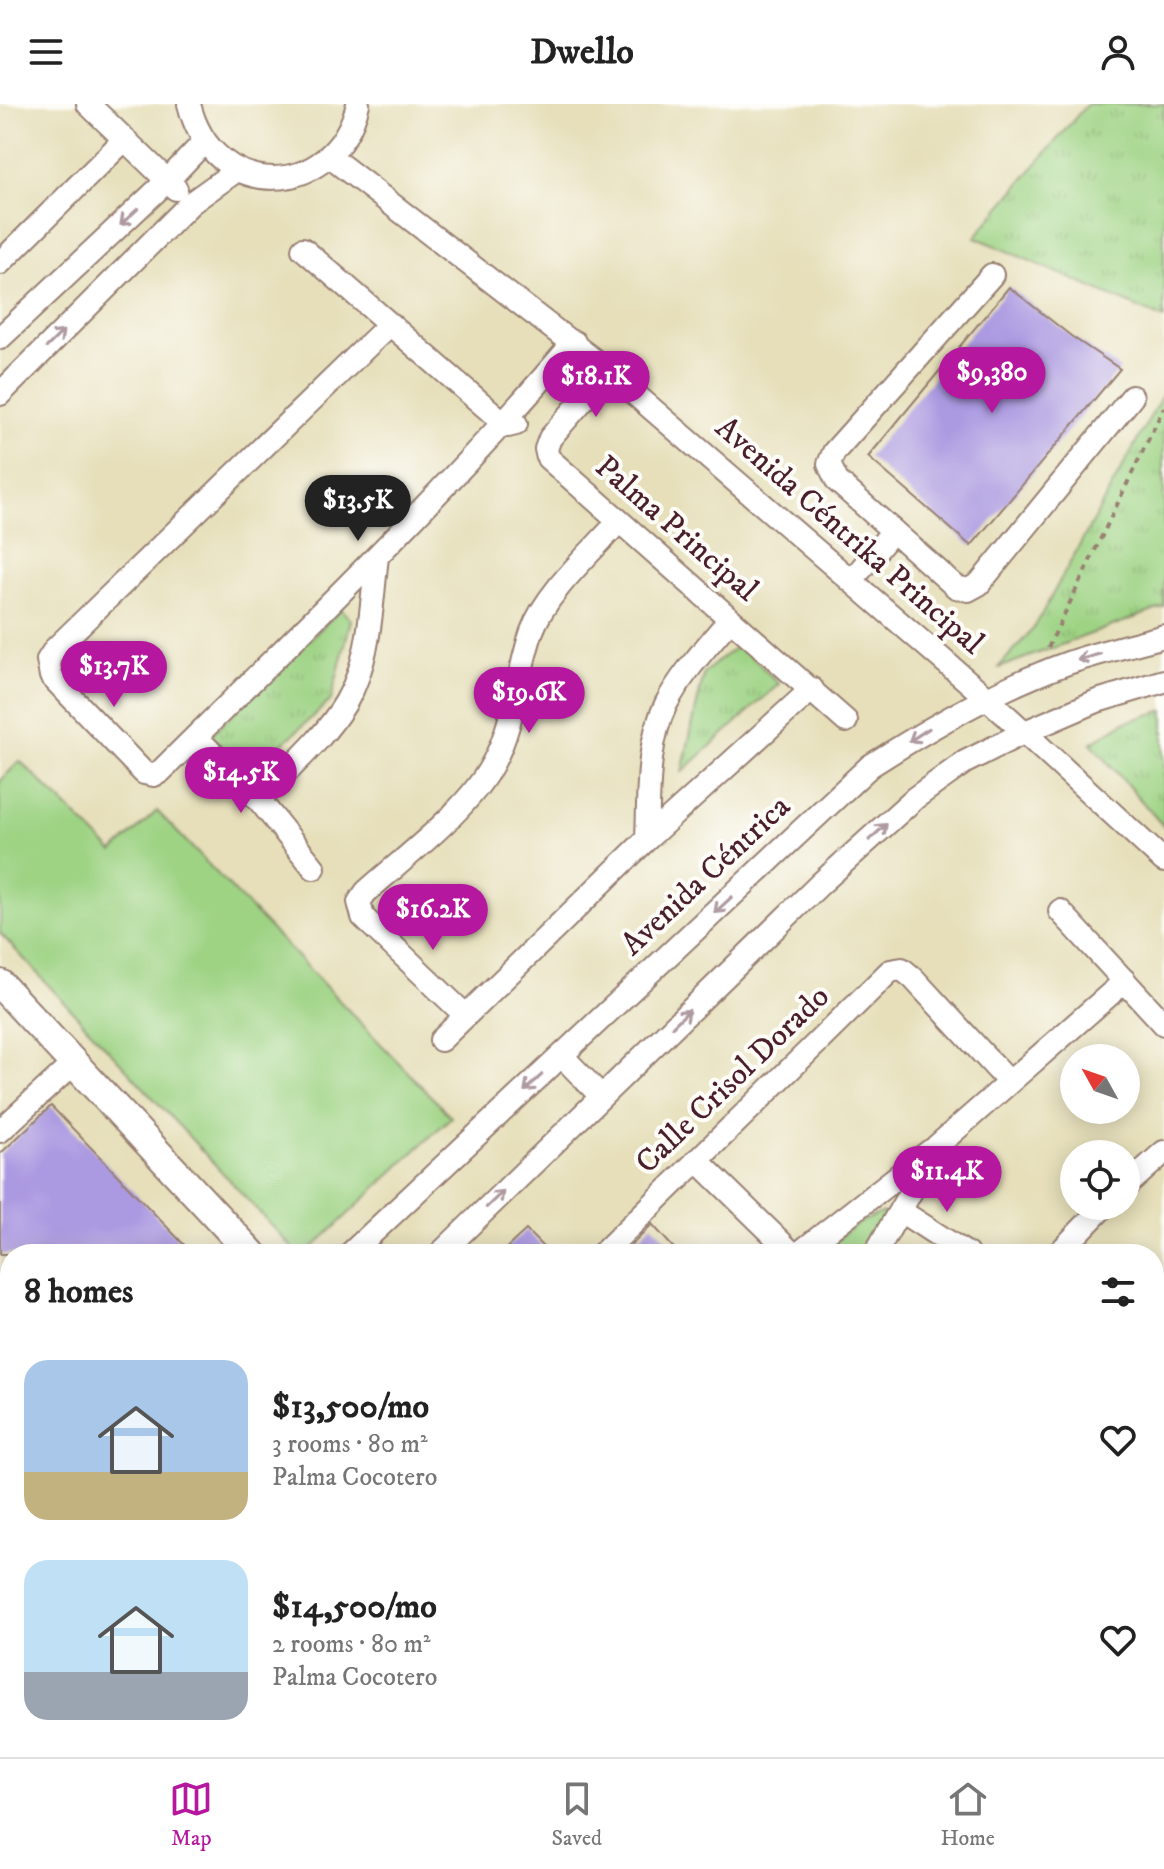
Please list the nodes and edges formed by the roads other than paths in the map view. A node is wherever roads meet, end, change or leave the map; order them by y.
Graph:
1 (88, 104) edge
2 (189, 104) edge
3 (358, 104) edge
4 (124, 140) junction
5 (204, 142) junction
6 (329, 156) junction
7 (237, 170) junction
8 (167, 181) junction
9 (191, 203) junction
10 (303, 249) dead end
11 (0, 263) edge
12 (992, 275) dead end
13 (388, 326) junction
14 (0, 338) edge
15 (578, 346) junction
16 (608, 371) junction
17 (0, 394) edge
18 (1132, 397) dead end
19 (504, 423) junction
20 (619, 521) junction
21 (896, 534) junction
22 (377, 557) junction
23 (855, 583) junction
24 (730, 619) junction
25 (1164, 636) edge
26 (1164, 681) edge
27 (812, 689) junction
28 (987, 698) junction
29 (846, 721) dead end
30 (1025, 732) junction
31 (196, 737) junction
32 (259, 800) junction
33 (647, 839) junction
34 (1164, 860) edge
35 (314, 868) dead end
36 (1060, 911) dead end
37 (1125, 981) junction
38 (0, 984) edge
39 (465, 1015) junction
40 (1164, 1024) edge
41 (441, 1040) dead end
42 (562, 1056) junction
43 (74, 1063) junction
44 (1009, 1082) junction
45 (601, 1096) junction
46 (0, 1131) edge
47 (937, 1146) junction
48 (1164, 1152) edge
49 (697, 1160) junction
50 (1140, 1173) edge
51 (902, 1212) junction
52 (1091, 1220) edge
53 (243, 1244) edge
54 (361, 1244) edge
55 (450, 1244) edge
56 (612, 1244) edge
57 (785, 1244) edge
58 (809, 1244) edge
59 (881, 1244) edge
60 (952, 1244) edge
61 (1068, 1244) edge

1 - 4 street
2 - 5 street
3 - 6 street
4 - 8 street
4 - 11 street
5 - 7 street
5 - 8 street
6 - 7 street
6 - 15 street, Avenida Céntrika Principal
7 - 9 street
8 - 9 street
8 -> 14 street
17 -> 9 street
10 - 13 street
12 - 21 street
13 - 19 street
13 - 31 street
15 - 16 street, Avenida Céntrika Principal
15 - 19 street
16 - 20 street, Palma Principal
16 - 23 street, Avenida Céntrika Principal
18 - 21 street
19 - 22 street
20 - 24 street, Palma Principal
20 - 39 street
21 - 23 street
22 - 31 street
22 - 32 street
23 - 28 street, Avenida Céntrika Principal
24 - 27 street, Palma Principal
24 - 33 street
25 -> 28 street, Avenida Céntrica
26 - 30 street
27 - 29 street, Palma Principal
27 - 33 street
28 - 30 street, Avenida Céntrika Principal
28 -> 42 street, Avenida Céntrica
30 - 34 street, Avenida Céntrika Principal
45 -> 30 street
31 - 32 street
32 - 35 street
33 - 39 street
36 - 37 street
37 - 40 street
37 - 44 street
38 - 43 main road
39 - 41 street
42 - 45 street
42 -> 54 street, Avenida Céntrica
43 - 46 street
43 - 53 main road
44 - 47 street
44 - 49 street, Calle Crisol Dorado
55 -> 45 street
47 - 51 street
47 - 58 street
48 - 50 street
49 - 56 street, Calle Crisol Dorado
49 - 57 street
51 - 59 street
51 - 60 street
52 - 61 street

